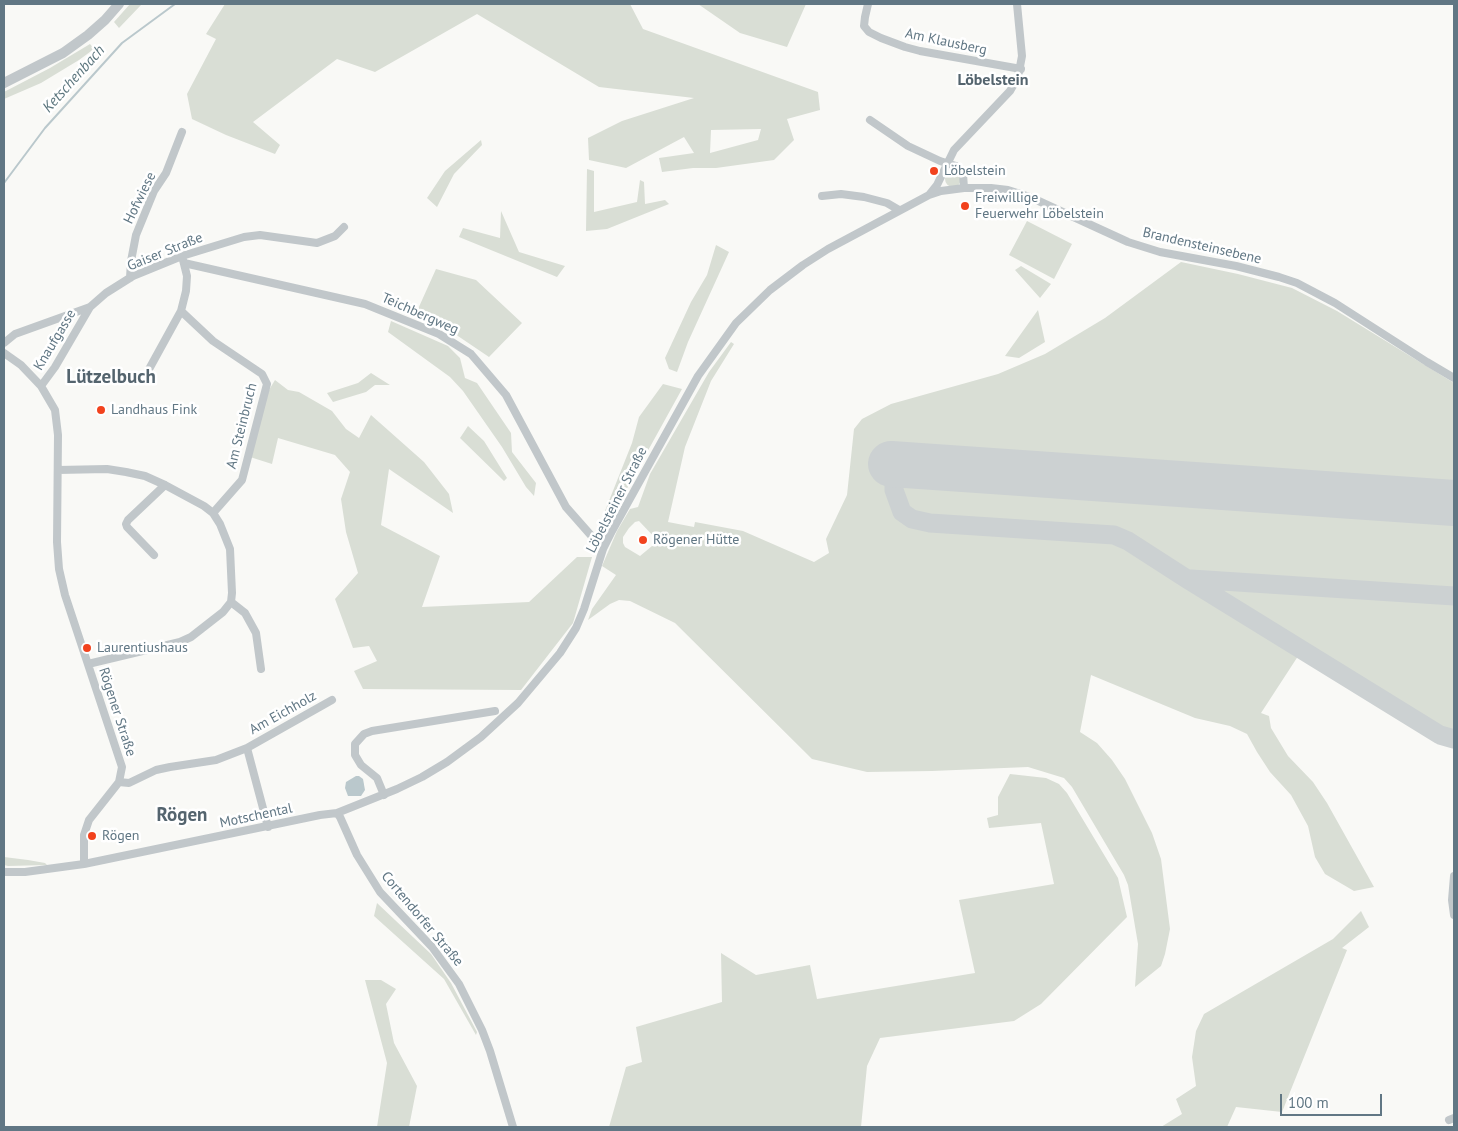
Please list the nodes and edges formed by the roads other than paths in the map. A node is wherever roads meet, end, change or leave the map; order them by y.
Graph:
1 (119, 4) edge
2 (868, 4) edge
3 (1018, 4) edge
4 (1021, 70) junction
5 (4, 83) edge
6 (870, 120) dead end
7 (182, 132) dead end
8 (947, 163) junction
9 (964, 188) junction
10 (929, 195) junction
11 (822, 196) dead end
12 (899, 210) junction
13 (344, 227) dead end
14 (183, 259) junction
15 (130, 278) junction
16 (90, 307) junction
17 (181, 311) junction
18 (4, 343) edge
19 (4, 353) edge
20 (148, 377) dead end
21 (1454, 378) edge
22 (41, 386) junction
23 (58, 470) junction
24 (165, 485) junction
25 (213, 514) junction
26 (603, 549) junction
27 (154, 555) dead end
28 (231, 602) junction
29 (88, 664) junction
30 (261, 669) dead end
31 (332, 700) dead end
32 (495, 711) dead end
33 (246, 748) junction
34 (119, 782) junction
35 (384, 795) junction
36 (336, 813) junction
37 (268, 826) junction
38 (84, 864) junction
39 (4, 872) edge
40 (1454, 876) edge
41 (1454, 915) edge
42 (513, 1127) edge

1 - 5 street
2 - 4 street, Am Klausberg
3 - 4 street
4 - 8 street
6 - 8 street
7 - 15 street, Hofwiese
8 - 9 street
8 - 10 street
9 - 10 street, Brandensteinsebene
9 - 21 street, Brandensteinsebene
10 - 12 street, Löbelsteiner Straße
11 - 12 street
12 - 26 street, Löbelsteiner Straße
13 - 14 street, Gaiser Straße
14 - 15 street, Gaiser Straße
14 - 17 street
14 - 26 street, Teichbergweg
15 - 16 street, Gaiser Straße
16 - 18 street, Gaiser Straße
16 - 22 street, Knaufgasse
17 - 20 street
17 - 25 street, Am Steinbruch
19 - 22 street, Rögener Straße
22 - 23 street, Rögener Straße
23 - 24 street
23 - 29 street, Rögener Straße
24 - 25 street
24 - 27 street
25 - 28 street
26 - 35 street, Löbelsteiner Straße
28 - 29 street
28 - 30 street
29 - 34 street, Rögener Straße
31 - 33 street, Am Eichholz
32 - 35 street
33 - 34 street, Am Eichholz
33 - 37 street, Am Eichholz
34 - 38 street
35 - 36 street, Löbelsteiner Straße
36 - 37 street, Motschental
36 - 42 street, Cortendorfer Straße
37 - 38 street, Motschental
38 - 39 street, Motschental
40 - 41 street

